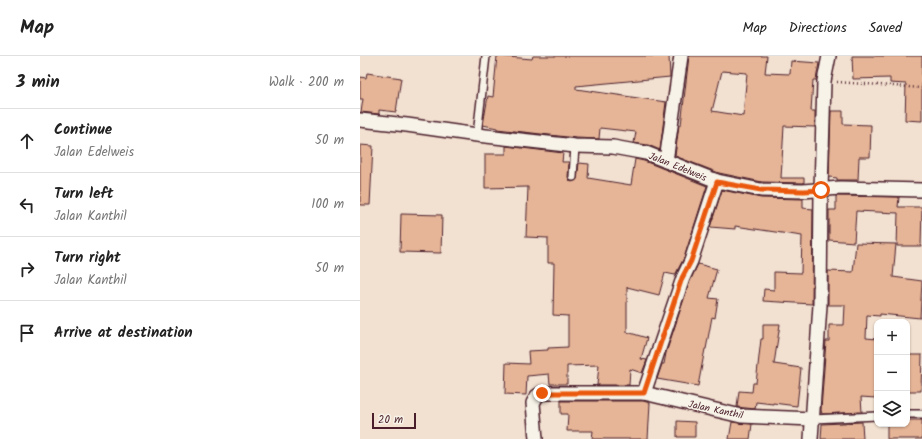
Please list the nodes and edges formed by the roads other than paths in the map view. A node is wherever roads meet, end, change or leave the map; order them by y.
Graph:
1 (486, 56) edge
2 (681, 56) edge
3 (829, 56) edge
4 (360, 120) edge
5 (477, 135) junction
6 (575, 146) junction
7 (666, 161) junction
8 (573, 177) dead end
9 (717, 182) junction
10 (821, 190) junction
11 (922, 190) edge
12 (644, 393) junction
13 (910, 414) edge
14 (922, 414) edge
15 (874, 416) edge
16 (813, 419) junction
17 (536, 439) edge
18 (811, 439) edge

1 - 5 lane
2 - 7 street
3 - 10 street
4 - 5 street, Jalan Edelweis
5 - 6 street, Jalan Edelweis
6 - 7 street, Jalan Edelweis
6 - 8 lane
7 - 9 street, Jalan Edelweis
9 - 10 street, Jalan Edelweis
9 - 12 street
10 - 11 street, Jalan Edelweis
10 - 16 street
12 - 16 street, Jalan Kanthil
12 - 17 street, Jalan Kanthil
13 - 14 lane
15 - 16 lane
16 - 18 street

